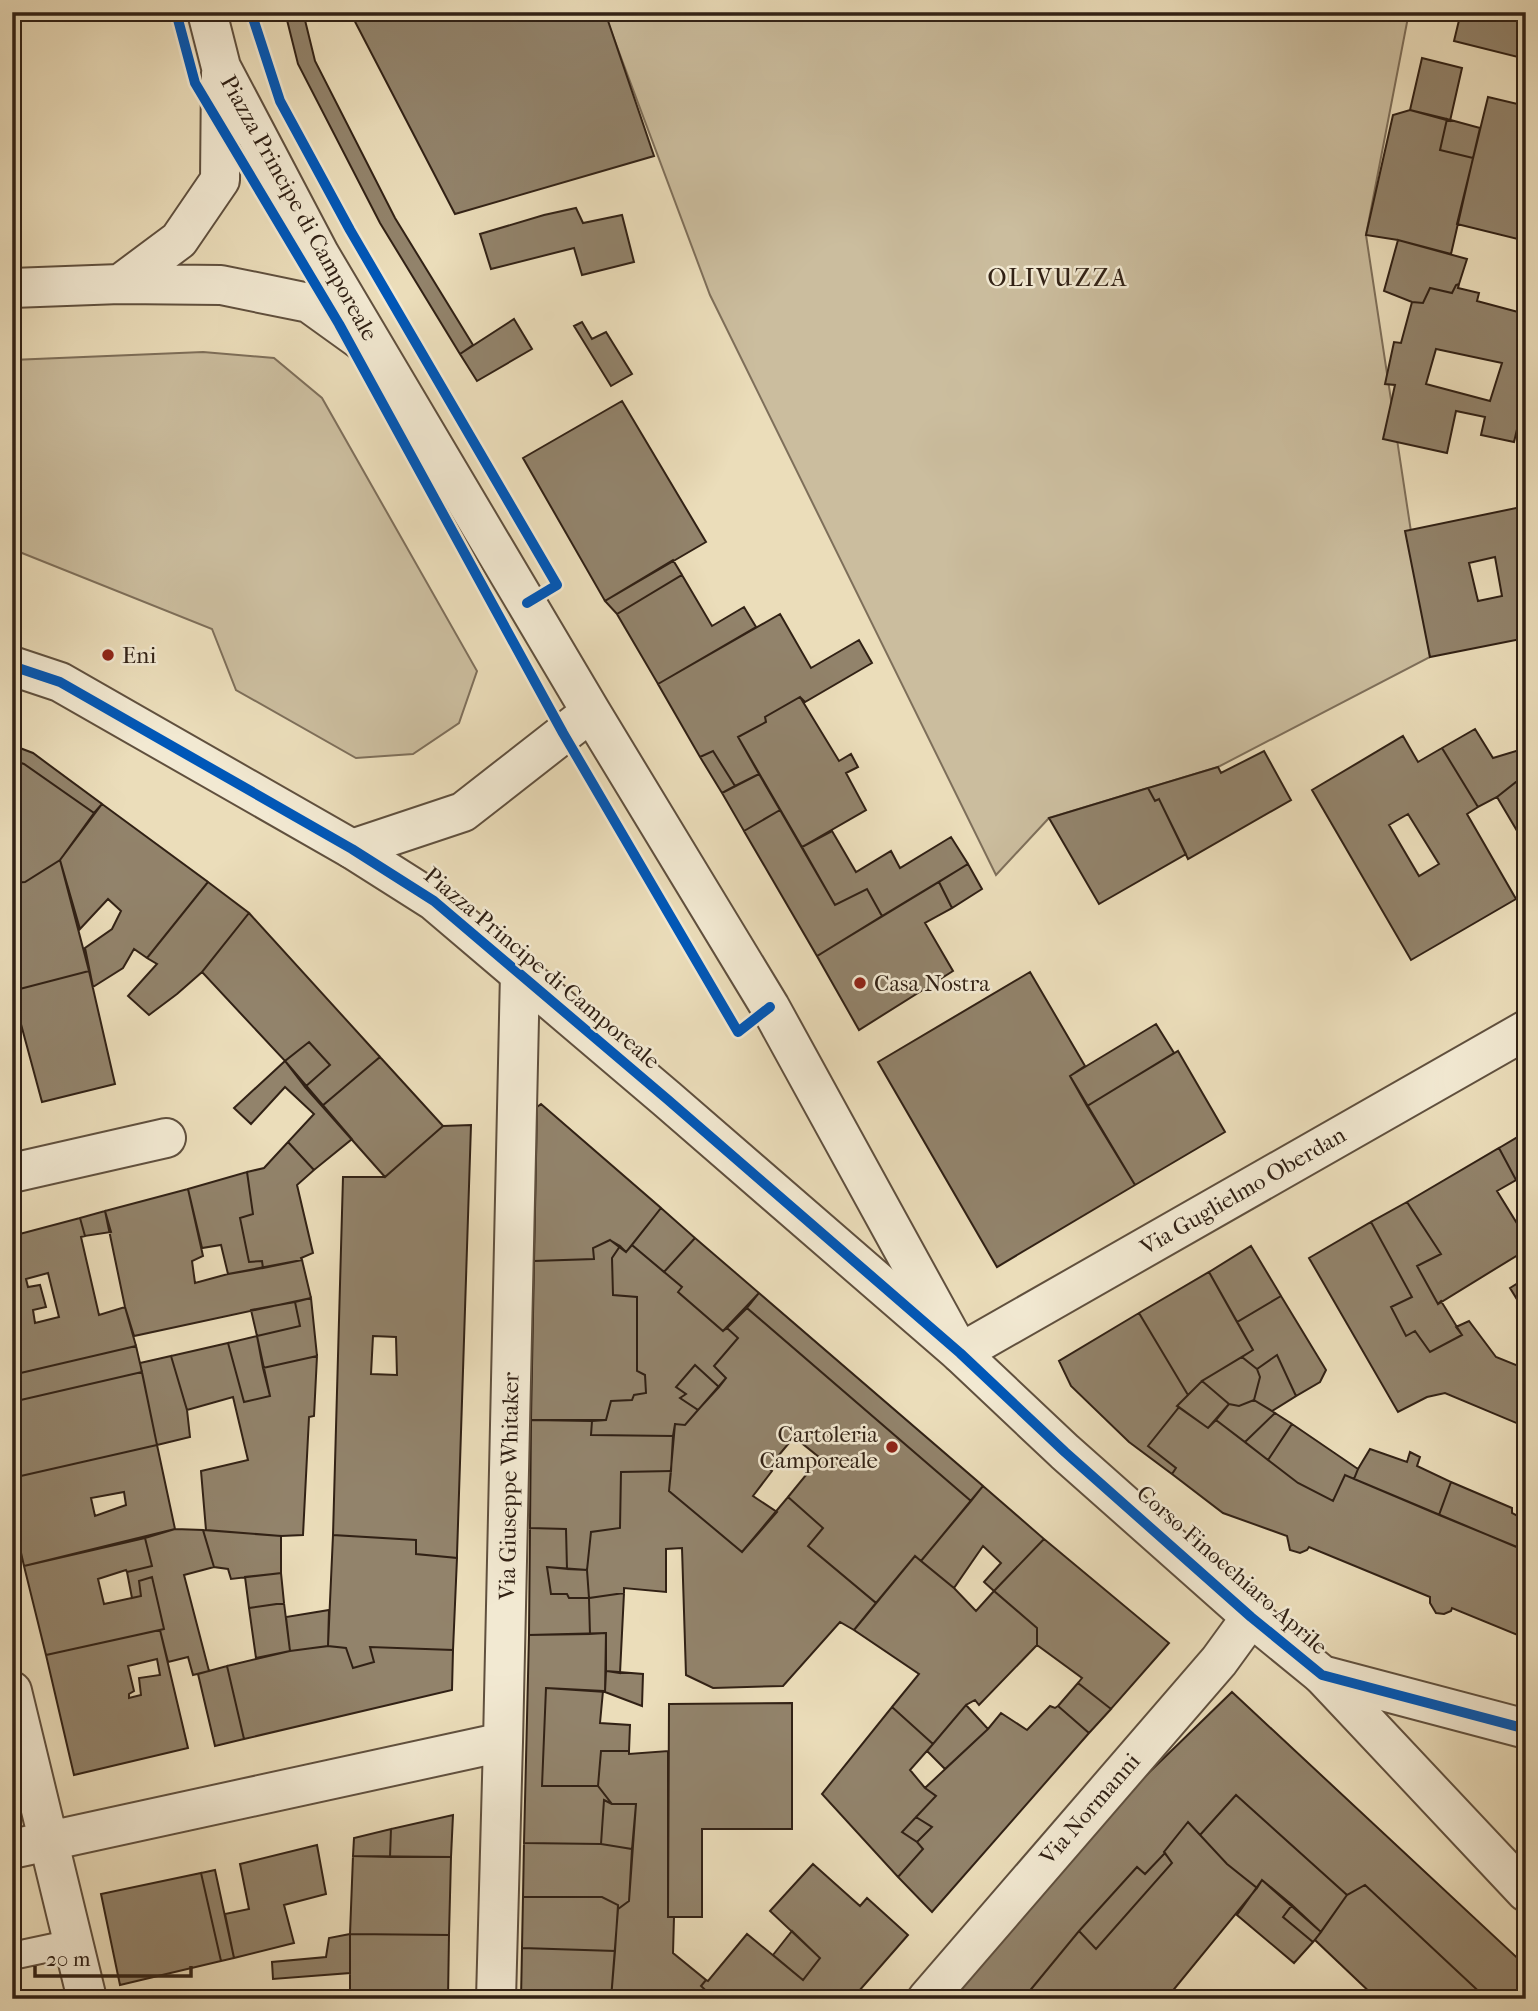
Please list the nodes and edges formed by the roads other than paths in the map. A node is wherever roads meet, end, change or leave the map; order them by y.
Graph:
1 (207, 12) edge
2 (221, 67) junction
3 (120, 284) junction
4 (12, 288) edge
5 (379, 353) junction
6 (12, 666) edge
7 (592, 712) junction
8 (352, 849) junction
9 (520, 973) junction
10 (1526, 1030) edge
11 (166, 1138) dead end
12 (12, 1173) edge
13 (960, 1353) junction
14 (1251, 1617) junction
15 (1322, 1675) junction
16 (12, 1691) edge
17 (1526, 1729) edge
18 (503, 1742) junction
19 (30, 1845) edge
20 (1526, 1892) edge
21 (73, 1943) junction
22 (12, 1956) edge
23 (87, 1999) edge
24 (496, 1999) edge
25 (927, 1999) edge

1 - 2 street
2 - 3 street, Piazza Principe di Camporeale
2 - 5 street, Piazza Principe di Camporeale
3 - 4 street, Piazza Principe di Camporeale
3 - 5 street, Piazza Principe di Camporeale
5 - 7 street, Piazza Principe di Camporeale
6 - 8 street, Piazza Principe di Camporeale
7 - 8 street
7 - 13 street, Piazza Principe di Camporeale
8 - 9 street, Piazza Principe di Camporeale
9 - 13 street, Piazza Principe di Camporeale
9 - 18 street, Via Giuseppe Whitaker
10 - 13 street, Via Guglielmo Oberdan
11 - 12 street
13 - 14 street, Corso Finocchiaro Aprile
14 - 15 street, Corso Finocchiaro Aprile
14 - 25 street, Via Normanni
15 - 17 street, Corso Finocchiaro Aprile
15 - 20 street
16 - 19 street
18 - 19 street
18 - 24 street, Via Giuseppe Whitaker
19 - 21 street
21 - 22 lane
21 - 23 street

